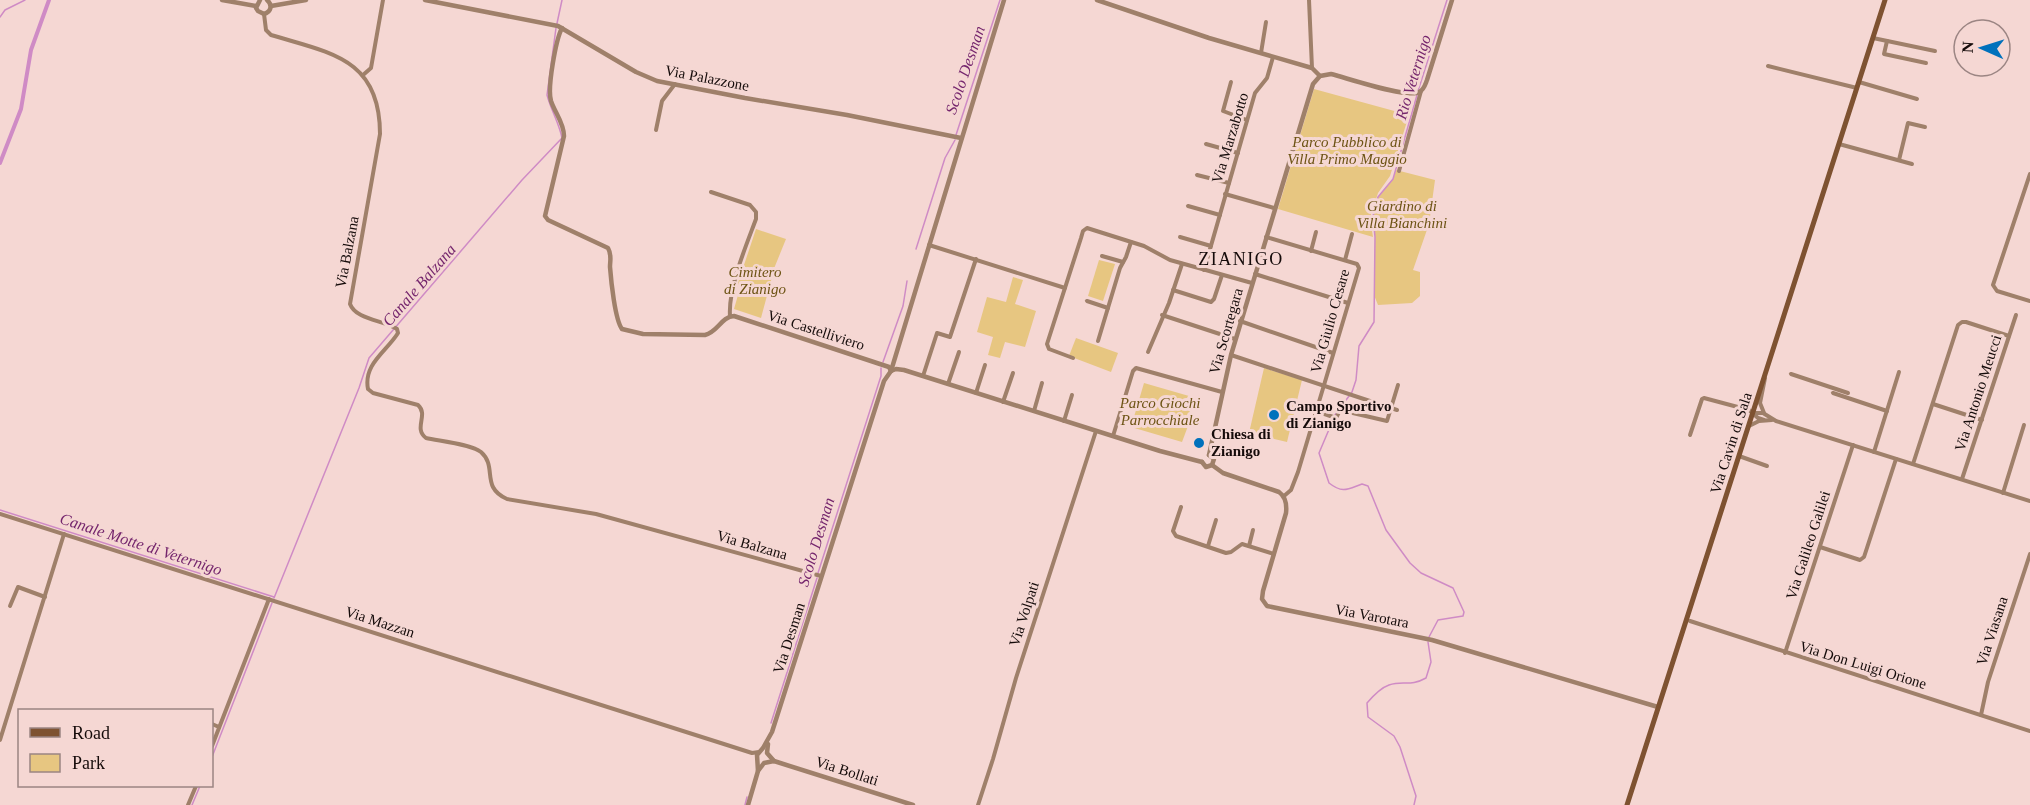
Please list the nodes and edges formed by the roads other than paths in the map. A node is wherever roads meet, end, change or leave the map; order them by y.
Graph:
1 (222, 0) edge
2 (260, 0) edge
3 (267, 0) edge
4 (306, 0) edge
5 (383, 0) edge
6 (425, 0) edge
7 (1004, 0) edge
8 (1097, 0) edge
9 (1309, 0) edge
10 (1452, 0) edge
11 (1885, 0) edge
12 (256, 6) junction
13 (271, 6) junction
14 (264, 14) junction
15 (1266, 22) dead end
16 (558, 26) junction
17 (1873, 38) junction
18 (1887, 41) junction
19 (1935, 51) dead end
20 (1261, 53) junction
21 (1274, 57) junction
22 (1926, 63) dead end
23 (1768, 66) dead end
24 (1312, 68) junction
25 (363, 76) junction
26 (1320, 76) junction
27 (1231, 82) dead end
28 (675, 84) junction
29 (1858, 85) junction
30 (1418, 93) junction
31 (1917, 99) dead end
32 (1247, 120) junction
33 (1925, 127) dead end
34 (656, 130) dead end
35 (958, 138) junction
36 (1206, 144) dead end
37 (1839, 144) junction
38 (1238, 153) junction
39 (1899, 160) junction
40 (1912, 164) dead end
41 (1399, 171) dead end
42 (2030, 174) edge
43 (1197, 176) dead end
44 (1229, 183) junction
45 (711, 192) dead end
46 (1226, 194) junction
47 (1188, 206) dead end
48 (1274, 208) junction
49 (1220, 215) junction
50 (1316, 232) dead end
51 (1353, 234) dead end
52 (1179, 237) dead end
53 (1266, 237) junction
54 (1131, 242) junction
55 (928, 244) junction
56 (1211, 246) junction
57 (1311, 250) junction
58 (1102, 256) dead end
59 (976, 259) junction
60 (1345, 261) junction
61 (1123, 262) junction
62 (1182, 264) junction
63 (1204, 270) junction
64 (1255, 274) junction
65 (1222, 275) junction
66 (1252, 283) junction
67 (1065, 288) junction
68 (1173, 290) junction
69 (1087, 301) dead end
70 (2030, 301) edge
71 (1348, 303) junction
72 (1108, 308) junction
73 (1162, 315) junction
74 (2016, 315) dead end
75 (730, 316) junction
76 (1240, 321) junction
77 (2009, 336) junction
78 (1235, 339) junction
79 (1098, 341) dead end
80 (959, 352) dead end
81 (1148, 352) dead end
82 (1334, 353) junction
83 (1231, 354) junction
84 (1073, 358) dead end
85 (985, 365) dead end
86 (891, 371) junction
87 (1899, 372) dead end
88 (1013, 373) dead end
89 (1766, 374) junction
90 (1791, 374) dead end
91 (923, 376) junction
92 (1042, 383) dead end
93 (948, 384) junction
94 (1398, 385) dead end
95 (1324, 386) junction
96 (1222, 392) junction
97 (976, 393) junction
98 (1833, 393) dead end
99 (1848, 393) dead end
100 (1072, 395) dead end
101 (1003, 402) junction
102 (1933, 404) junction
103 (1391, 408) junction
104 (1397, 410) dead end
105 (1034, 411) junction
106 (1316, 411) junction
107 (1887, 411) junction
108 (1753, 413) junction
109 (1765, 414) junction
110 (1764, 420) junction
111 (1776, 420) junction
112 (1982, 420) junction
113 (1064, 421) junction
114 (2024, 425) dead end
115 (1749, 426) junction
116 (1096, 431) junction
117 (1690, 435) dead end
118 (1113, 436) junction
119 (1853, 445) junction
120 (1874, 452) junction
121 (1209, 455) junction
122 (1739, 456) junction
123 (1896, 459) junction
124 (1202, 462) junction
125 (1913, 464) junction
126 (1212, 465) junction
127 (1767, 466) dead end
128 (1962, 479) junction
129 (2003, 493) junction
130 (1284, 496) junction
131 (2030, 501) edge
132 (1181, 507) dead end
133 (0, 514) edge
134 (1216, 520) dead end
135 (1253, 530) dead end
136 (64, 534) junction
137 (1208, 546) junction
138 (1249, 546) junction
139 (1820, 547) junction
140 (1274, 554) junction
141 (2030, 554) edge
142 (819, 576) junction
143 (45, 597) junction
144 (269, 599) junction
145 (10, 606) dead end
146 (1690, 621) dead end
147 (1785, 653) junction
148 (1658, 707) junction
149 (1981, 715) junction
150 (213, 724) edge
151 (219, 727) junction
152 (2030, 731) edge
153 (0, 740) edge
154 (213, 743) edge
155 (760, 755) junction
156 (774, 761) junction
157 (765, 762) junction
158 (758, 771) junction
159 (196, 787) edge
160 (188, 805) edge
161 (748, 805) edge
162 (913, 805) edge
163 (978, 805) edge
164 (1627, 805) edge

1 - 12 street
2 - 12 street
3 - 13 street
4 - 13 street
5 - 25 street
6 - 16 street, Via Palazzone
7 - 35 street, Via Desman
8 - 20 street
9 - 24 street
10 - 30 street
11 - 17 main road, Via Cavin di Sala
12 - 14 street
13 - 14 street
14 - 25 street, Via Balzana
15 - 20 street
16 - 28 street, Via Palazzone
16 - 75 street
17 - 18 street
17 - 29 main road, Via Cavin di Sala
18 - 19 street
18 - 22 street
20 - 21 street
21 - 24 street
21 - 32 street, Via Marzabotto
23 - 29 street
24 - 26 street
25 - 142 street, Via Balzana
26 - 30 street
26 - 48 street, Via Scortegara
27 - 32 street
28 - 34 street
28 - 35 street, Via Palazzone
29 - 31 street
29 - 37 main road, Via Cavin di Sala
30 - 41 street
32 - 38 street, Via Marzabotto
33 - 39 street
35 - 55 street, Via Desman
36 - 38 street
37 - 39 street
37 - 89 main road, Via Cavin di Sala
38 - 44 street, Via Marzabotto
39 - 40 street
42 - 70 street
43 - 44 street
44 - 46 street, Via Marzabotto
45 - 75 street
46 - 48 street, Via Marzabotto
46 - 49 street, Via Marzabotto
47 - 49 street
48 - 53 street, Via Scortegara
49 - 56 street, Via Marzabotto
50 - 57 street
51 - 60 street
52 - 56 street
53 - 57 street
53 - 64 street, Via Scortegara
54 - 61 street
54 - 62 street
54 - 67 street
55 - 59 street
55 - 86 street, Via Desman
56 - 63 street, Via Marzabotto
57 - 60 street
58 - 61 street
59 - 67 street
59 - 91 street
60 - 71 street, Via Giulio Cesare
61 - 72 street
62 - 63 street
62 - 68 street
63 - 65 street
64 - 66 street, Via Scortegara
64 - 71 street
65 - 66 street
65 - 68 street
66 - 76 street, Via Scortegara
67 - 84 street
68 - 73 street
69 - 72 street
71 - 82 street, Via Giulio Cesare
72 - 79 street
73 - 78 street
73 - 81 street
74 - 77 street, Via Antonio Meucci
75 - 86 street, Via Castelliviero
76 - 78 street, Via Scortegara
76 - 82 street
77 - 102 street
77 - 112 street, Via Antonio Meucci
78 - 83 street, Via Scortegara
80 - 93 street
82 - 95 street, Via Giulio Cesare
83 - 95 street
83 - 96 street, Via Scortegara
85 - 97 street
86 - 91 street
86 - 142 street, Via Desman
87 - 107 street
88 - 101 street
89 - 108 main road, Via Cavin di Sala
89 - 109 street
90 - 99 street
91 - 93 street
92 - 105 street
93 - 97 street
94 - 103 street
95 - 103 street
95 - 106 street, Via Giulio Cesare
96 - 118 street
96 - 121 street, Via Scortegara
97 - 101 street
98 - 107 street
100 - 113 street
101 - 105 street
102 - 112 street
102 - 125 street
103 - 104 street
103 - 106 street
105 - 113 street
106 - 130 street, Via Giulio Cesare
107 - 120 street
108 - 109 street
108 - 110 street
108 - 115 main road, Via Cavin di Sala
108 - 117 street
109 - 111 street
110 - 111 street
110 - 115 street
111 - 119 street
112 - 128 street, Via Antonio Meucci
113 - 116 street
114 - 129 street
115 - 122 main road, Via Cavin di Sala
116 - 118 street
116 - 163 street, Via Volpati
118 - 124 street
119 - 120 street
119 - 139 street, Via Galileo Galilei
120 - 123 street
121 - 124 street
121 - 126 street
122 - 127 street
122 - 148 main road, Via Cavin di Sala
123 - 125 street
123 - 139 street
124 - 126 street
125 - 128 street
126 - 130 street
128 - 129 street
129 - 131 street
130 - 140 street, Via Varotara
132 - 137 street
133 - 136 street, Via Mazzan
134 - 137 street
135 - 138 street
136 - 143 street
136 - 144 street, Via Mazzan
137 - 138 street
138 - 140 street
139 - 147 street, Via Galileo Galilei
140 - 148 street, Via Varotara
141 - 149 street, Via Viasana
142 - 155 street, Via Desman
143 - 145 street
143 - 153 street
144 - 151 street
144 - 155 street, Via Mazzan
146 - 147 street, Via Don Luigi Orione
147 - 149 street, Via Don Luigi Orione
148 - 164 main road, Via Cavin di Sala
149 - 152 street, Via Don Luigi Orione
150 - 151 street
151 - 154 street
155 - 156 street
155 - 157 street, Via Desman
155 - 157 street
155 - 158 street, Via Desman
156 - 157 street, Via Bollati
156 - 162 street, Via Bollati
157 - 158 street, Via Desman
158 - 161 street, Via Desman
159 - 160 street

